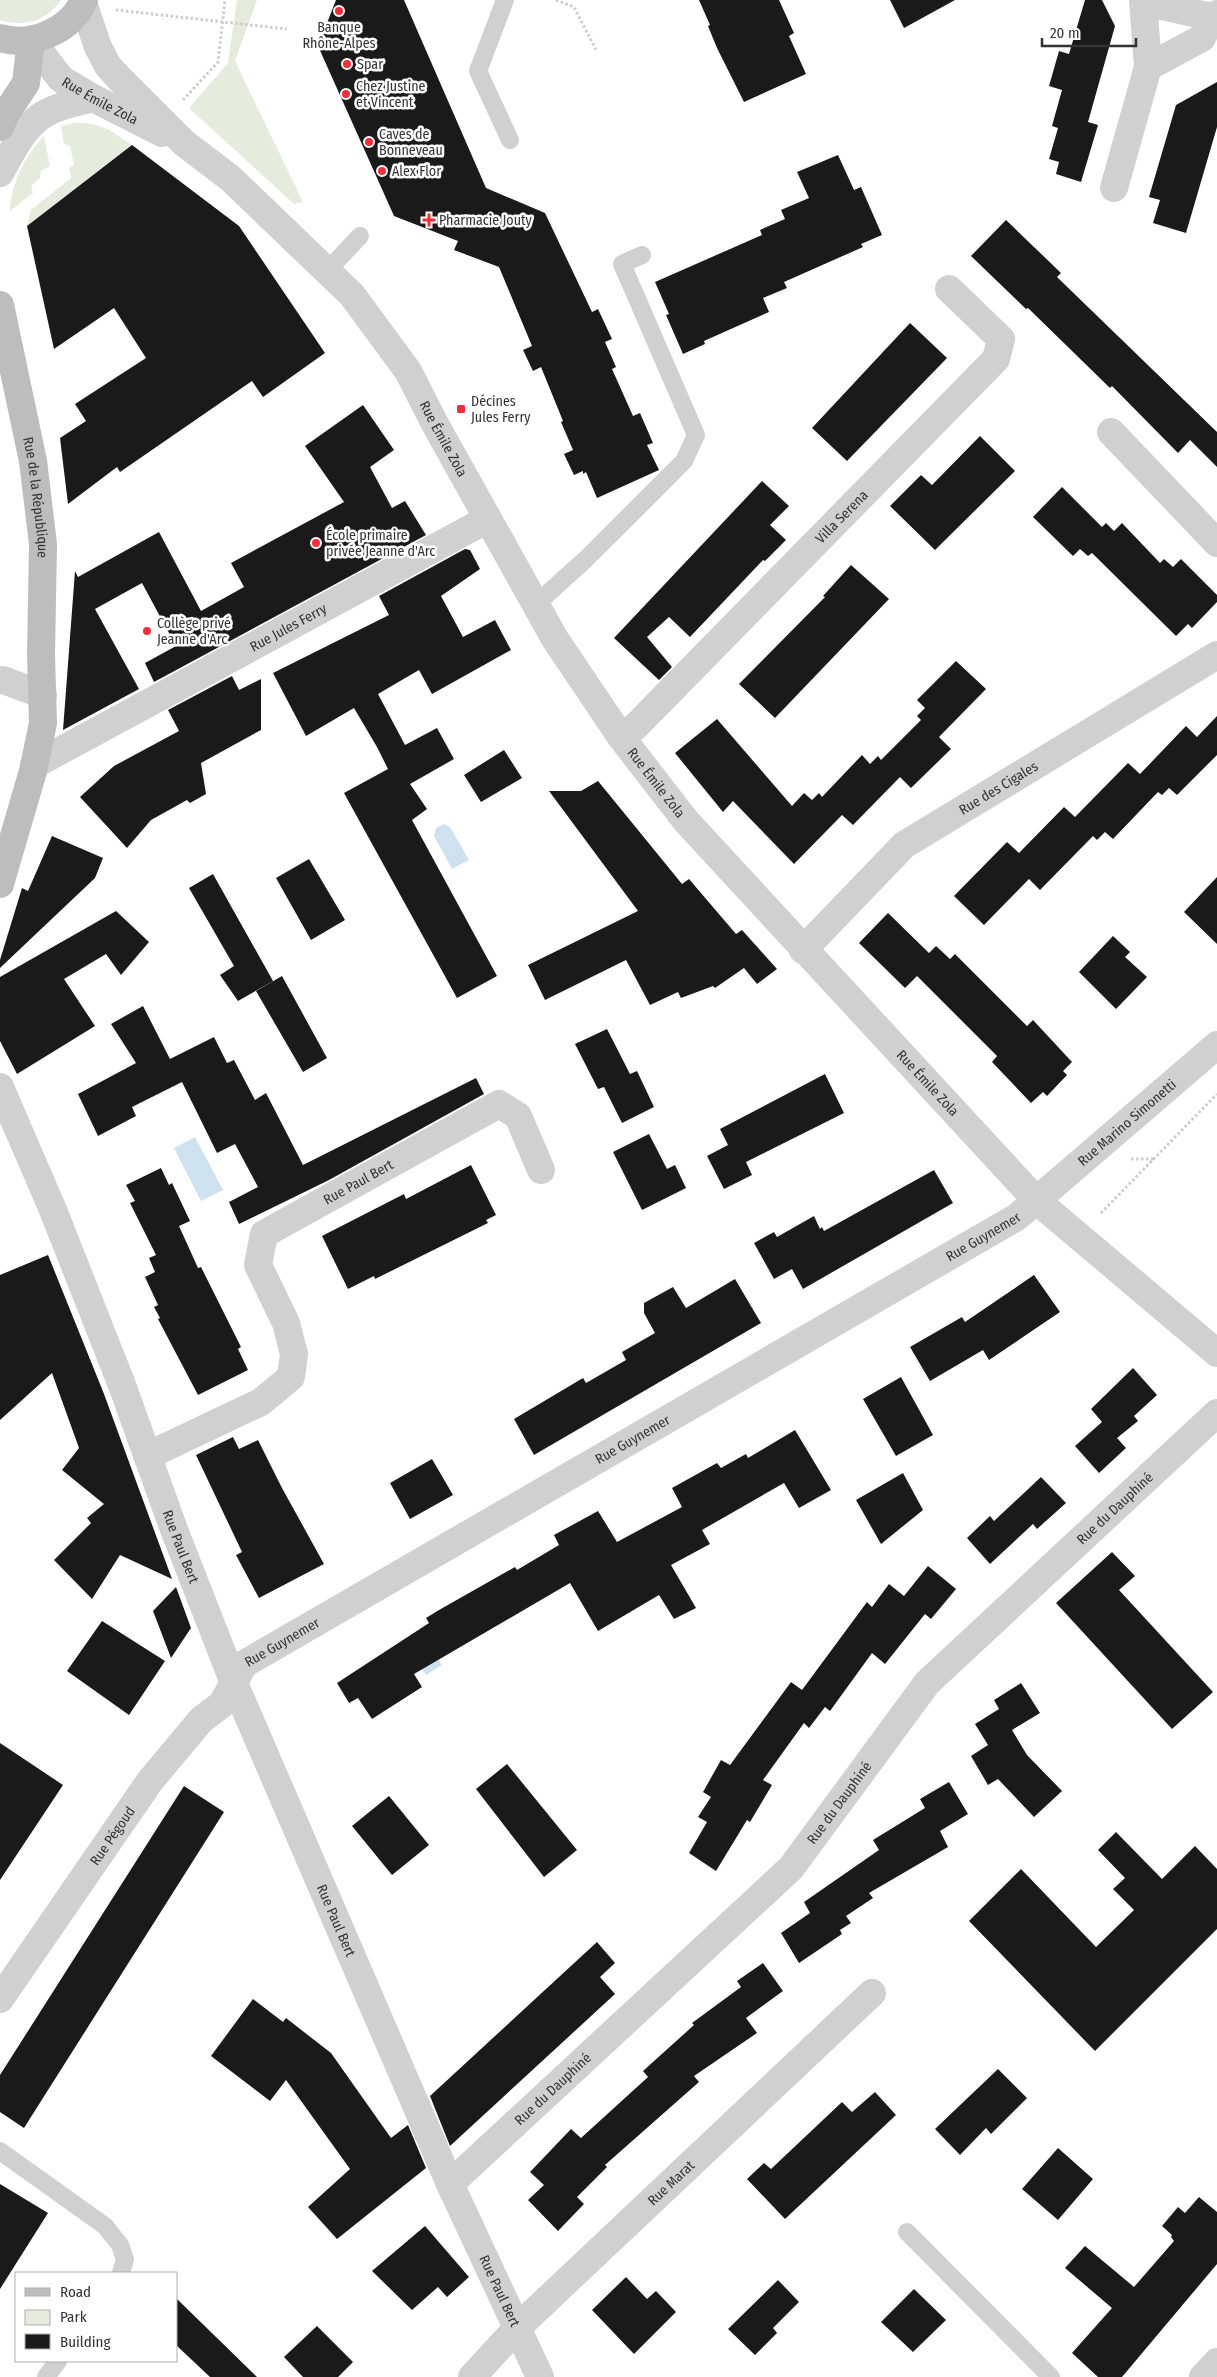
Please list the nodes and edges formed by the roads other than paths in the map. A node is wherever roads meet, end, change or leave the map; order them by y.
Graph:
1 (505, 0) edge
2 (1143, 1) edge
3 (84, 2) edge
4 (1214, 16) edge
5 (0, 38) edge
6 (31, 40) junction
7 (1148, 67) junction
8 (93, 98) junction
9 (0, 127) edge
10 (510, 140) dead end
11 (184, 144) junction
12 (0, 173) edge
13 (1114, 188) dead end
14 (360, 236) dead end
15 (642, 255) dead end
16 (327, 271) junction
17 (950, 289) dead end
18 (0, 304) edge
19 (1111, 432) dead end
20 (488, 519) junction
21 (1217, 543) edge
22 (535, 605) junction
23 (1217, 655) edge
24 (3, 680) dead end
25 (43, 695) junction
26 (621, 737) junction
27 (34, 764) junction
28 (0, 884) edge
29 (803, 950) junction
30 (1217, 1045) edge
31 (0, 1087) edge
32 (540, 1170) dead end
33 (1037, 1201) junction
34 (1217, 1353) edge
35 (1217, 1413) edge
36 (147, 1456) junction
37 (234, 1683) junction
38 (872, 1993) dead end
39 (0, 1999) edge
40 (0, 2151) edge
41 (450, 2184) junction
42 (907, 2232) dead end
43 (121, 2272) edge
44 (518, 2327) junction
45 (57, 2362) edge
46 (46, 2377) edge
47 (472, 2377) edge
48 (540, 2377) edge
49 (1051, 2377) edge

1 - 10 lane
2 - 4 street
2 - 7 street
3 - 6 street
3 - 11 street, Rue Émile Zola
4 - 7 street
5 - 6 street
6 - 8 street, Rue Émile Zola
6 - 9 street
7 - 13 street
8 - 11 street, Rue Émile Zola
8 - 12 street
11 - 16 street, Rue Émile Zola
14 - 16 lane
15 - 22 lane
16 - 20 street, Rue Émile Zola
17 - 26 street, Villa Serena
18 - 25 street, Rue de la République
19 - 21 street
20 - 22 street, Rue Émile Zola
20 - 27 street, Rue Jules Ferry
22 - 26 street, Rue Émile Zola
23 - 29 street, Rue des Cigales
24 - 25 street
25 - 27 street, Rue de la République
26 - 29 street, Rue Émile Zola
27 - 28 street, Rue de la République
29 - 33 street, Rue Émile Zola
30 - 33 street, Rue Marino Simonetti
31 - 36 street, Rue Paul Bert
32 - 36 street, Rue Paul Bert
33 - 34 street, Rue Émile Zola
33 - 37 street, Rue Guynemer
35 - 41 street, Rue du Dauphiné
36 - 37 street, Rue Paul Bert
37 - 39 street, Rue Pégoud
37 - 41 street, Rue Paul Bert
38 - 44 street, Rue Marat
40 - 43 lane
41 - 44 street, Rue Paul Bert
42 - 49 lane
44 - 47 street, Rue Marat
44 - 48 street, Rue Paul Bert
45 - 46 lane

